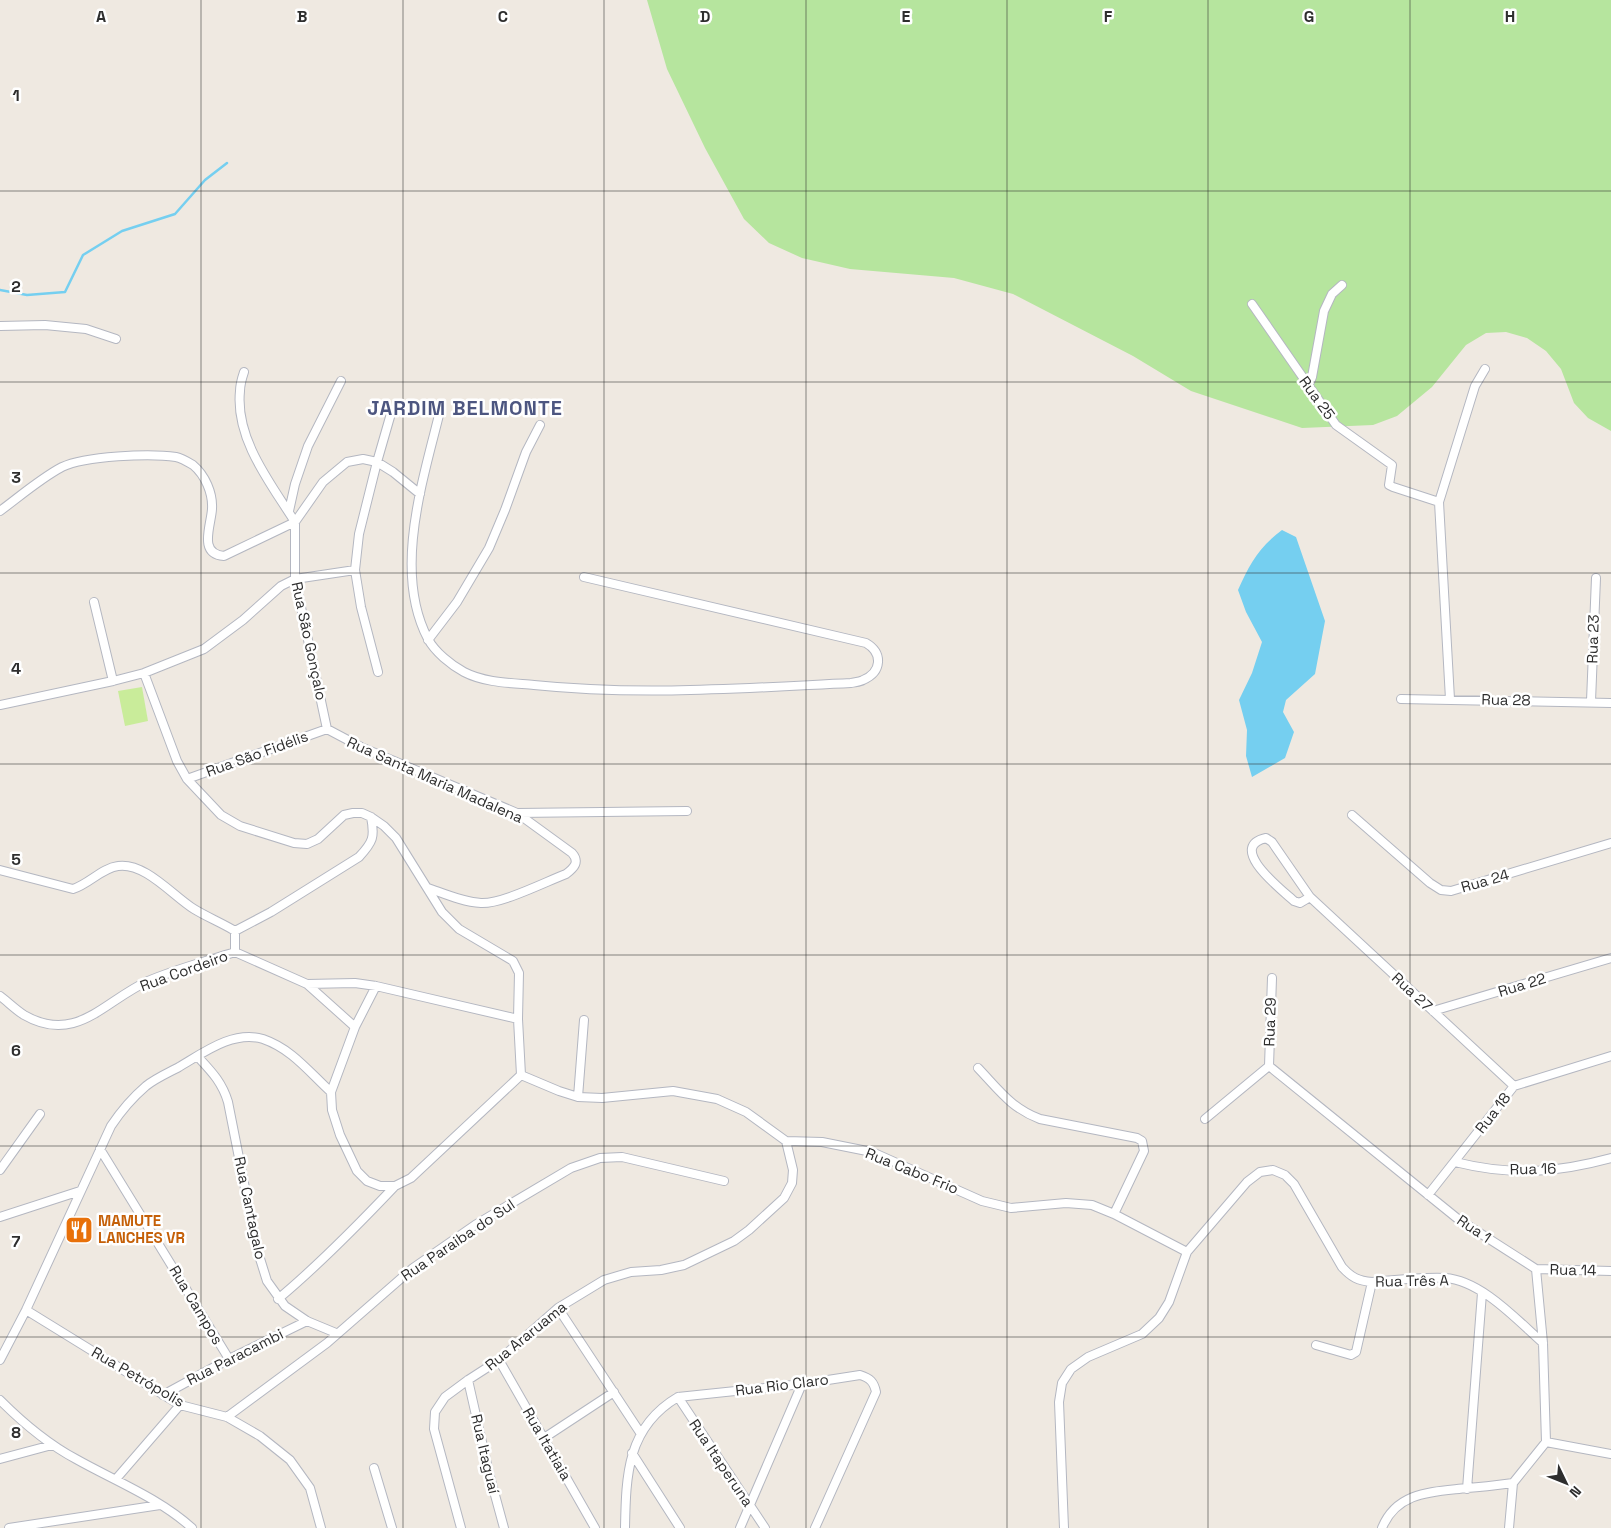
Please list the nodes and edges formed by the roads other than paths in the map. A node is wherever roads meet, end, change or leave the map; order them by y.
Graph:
1 (1342, 285) dead end
2 (1252, 304) dead end
3 (0, 326) edge
4 (116, 339) dead end
5 (1485, 369) dead end
6 (244, 372) dead end
7 (341, 381) dead end
8 (1306, 383) junction
9 (441, 407) dead end
10 (392, 410) dead end
11 (540, 425) dead end
12 (376, 462) junction
13 (420, 494) junction
14 (1438, 502) junction
15 (0, 511) edge
16 (289, 511) junction
17 (295, 522) junction
18 (355, 570) junction
19 (584, 577) dead end
20 (295, 578) junction
21 (1596, 578) dead end
22 (94, 602) dead end
23 (428, 640) junction
24 (378, 672) dead end
25 (144, 673) junction
26 (113, 681) junction
27 (1450, 698) junction
28 (1401, 699) dead end
29 (1591, 701) junction
30 (1611, 703) edge
31 (0, 705) edge
32 (328, 730) junction
33 (188, 779) junction
34 (687, 811) dead end
35 (517, 813) junction
36 (1352, 815) dead end
37 (371, 817) junction
38 (1611, 843) edge
39 (0, 870) edge
40 (428, 888) junction
41 (1310, 896) junction
42 (236, 931) junction
43 (236, 952) junction
44 (1611, 958) edge
45 (1272, 978) dead end
46 (307, 984) junction
47 (376, 986) junction
48 (0, 996) edge
49 (1433, 1011) junction
50 (518, 1019) junction
51 (584, 1020) dead end
52 (355, 1027) junction
53 (1611, 1056) edge
54 (198, 1057) junction
55 (1269, 1066) junction
56 (978, 1068) dead end
57 (521, 1075) junction
58 (1514, 1086) junction
59 (332, 1092) junction
60 (578, 1097) junction
61 (40, 1114) dead end
62 (1205, 1119) dead end
63 (786, 1141) junction
64 (100, 1149) junction
65 (1611, 1158) edge
66 (1455, 1162) junction
67 (0, 1170) edge
68 (724, 1180) dead end
69 (395, 1186) junction
70 (80, 1191) junction
71 (1428, 1195) junction
72 (1114, 1214) junction
73 (0, 1217) edge
74 (1187, 1252) junction
75 (1536, 1270) junction
76 (1611, 1271) edge
77 (1372, 1282) junction
78 (1482, 1292) junction
79 (278, 1299) junction
80 (558, 1308) junction
81 (26, 1310) junction
82 (307, 1321) junction
83 (336, 1333) junction
84 (1544, 1343) junction
85 (1316, 1345) dead end
86 (229, 1359) junction
87 (0, 1360) edge
88 (499, 1360) junction
89 (468, 1380) junction
90 (802, 1384) junction
91 (614, 1392) junction
92 (163, 1395) junction
93 (678, 1397) junction
94 (0, 1400) edge
95 (180, 1405) junction
96 (227, 1417) junction
97 (641, 1434) junction
98 (544, 1438) junction
99 (1546, 1442) junction
100 (52, 1444) junction
101 (632, 1453) junction
102 (1611, 1454) edge
103 (0, 1459) edge
104 (374, 1468) dead end
105 (116, 1479) junction
106 (1513, 1483) junction
107 (1467, 1488) junction
108 (160, 1505) junction
109 (750, 1506) junction
110 (9, 1528) edge
111 (192, 1528) edge
112 (321, 1528) edge
113 (392, 1528) edge
114 (461, 1528) edge
115 (504, 1528) edge
116 (594, 1528) edge
117 (625, 1528) edge
118 (680, 1528) edge
119 (740, 1528) edge
120 (765, 1528) edge
121 (815, 1528) edge
122 (1064, 1528) edge
123 (1382, 1528) edge
124 (1509, 1528) edge

1 - 8 street
2 - 8 street, Rua 25
3 - 4 street
5 - 14 street
6 - 16 street
7 - 16 street
8 - 14 street, Rua 25
9 - 13 street
10 - 12 street
11 - 23 street
12 - 13 street
12 - 17 street
12 - 18 street
13 - 23 street
14 - 27 street
15 - 17 street
16 - 17 street
17 - 20 street, Rua São Gonçalo
18 - 20 street
18 - 24 street
19 - 23 street
20 - 25 street
20 - 32 street, Rua São Gonçalo
21 - 29 street, Rua 23
22 - 26 street
25 - 26 street
25 - 33 street
26 - 31 street
27 - 28 street, Rua 28
27 - 29 street, Rua 28
29 - 30 street, Rua 28
32 - 33 street, Rua São Fidélis
32 - 35 street, Rua Santa Maria Madalena
33 - 37 street
34 - 35 street
35 - 40 street, Rua Santa Maria Madalena
36 - 38 street, Rua 24
37 - 40 street
37 - 42 street
39 - 42 street, Rua Cordeiro
40 - 50 street
41 - 41 street, Rua 27
41 - 49 street, Rua 27
42 - 43 street, Rua Cordeiro
43 - 46 street, Rua Cordeiro
43 - 48 street, Rua Cordeiro
44 - 49 street, Rua 22
45 - 55 street, Rua 29
46 - 47 street, Rua Cordeiro
46 - 52 street, Rua Cordeiro
47 - 50 street, Rua Cordeiro
47 - 52 street
49 - 58 street, Rua 27
50 - 57 street
51 - 60 street
52 - 59 street
53 - 58 street, Rua 18
54 - 59 street
54 - 64 street
54 - 79 street, Rua Cantagalo
55 - 62 street
55 - 71 street, Rua 1
56 - 72 street
57 - 60 street
57 - 69 street
58 - 66 street, Rua 18
59 - 69 street
60 - 63 street
61 - 67 street
63 - 72 street, Rua Cabo Frio
63 - 80 street, Rua Araruama
64 - 70 street
64 - 86 street, Rua Campos
65 - 66 street, Rua 16
66 - 71 street, Rua 18
68 - 83 street, Rua Paraiba do Sul
69 - 79 street
70 - 73 street
70 - 81 street
71 - 75 street, Rua 1
72 - 74 street, Rua Cabo Frio
74 - 77 street, Rua Três A
74 - 122 street
75 - 76 street, Rua 14
75 - 84 street
77 - 78 street, Rua Três A
77 - 85 street
78 - 84 street, Rua Três A
78 - 107 street
79 - 82 street, Rua Cantagalo
80 - 88 street, Rua Araruama
80 - 91 street
81 - 87 street
81 - 92 street, Rua Petrópolis
82 - 83 street, Rua Cantagalo
82 - 86 street, Rua Paracambi
83 - 96 street, Rua Paraiba do Sul
84 - 99 street
86 - 92 street, Rua Paracambi
88 - 89 street, Rua Araruama
88 - 98 street, Rua Itatiaia
89 - 114 street, Rua Araruama
89 - 115 street, Rua Itaguaí
90 - 93 street, Rua Rio Claro
90 - 109 street
90 - 121 street, Rua Rio Claro
91 - 97 street
91 - 98 street
92 - 95 street, Rua Petrópolis
93 - 97 street
93 - 109 street, Rua Itaperuna
94 - 100 street
95 - 96 street, Rua Petrópolis
95 - 105 street, Rua Paracambi
96 - 112 street, Rua Petrópolis
97 - 101 street
98 - 116 street, Rua Itatiaia
99 - 102 street
99 - 106 street
100 - 103 street
100 - 105 street
101 - 117 street
101 - 118 street
104 - 113 street
105 - 108 street
106 - 107 street
106 - 124 street
107 - 123 street
108 - 110 street
108 - 111 street
109 - 119 street
109 - 120 street, Rua Itaperuna

